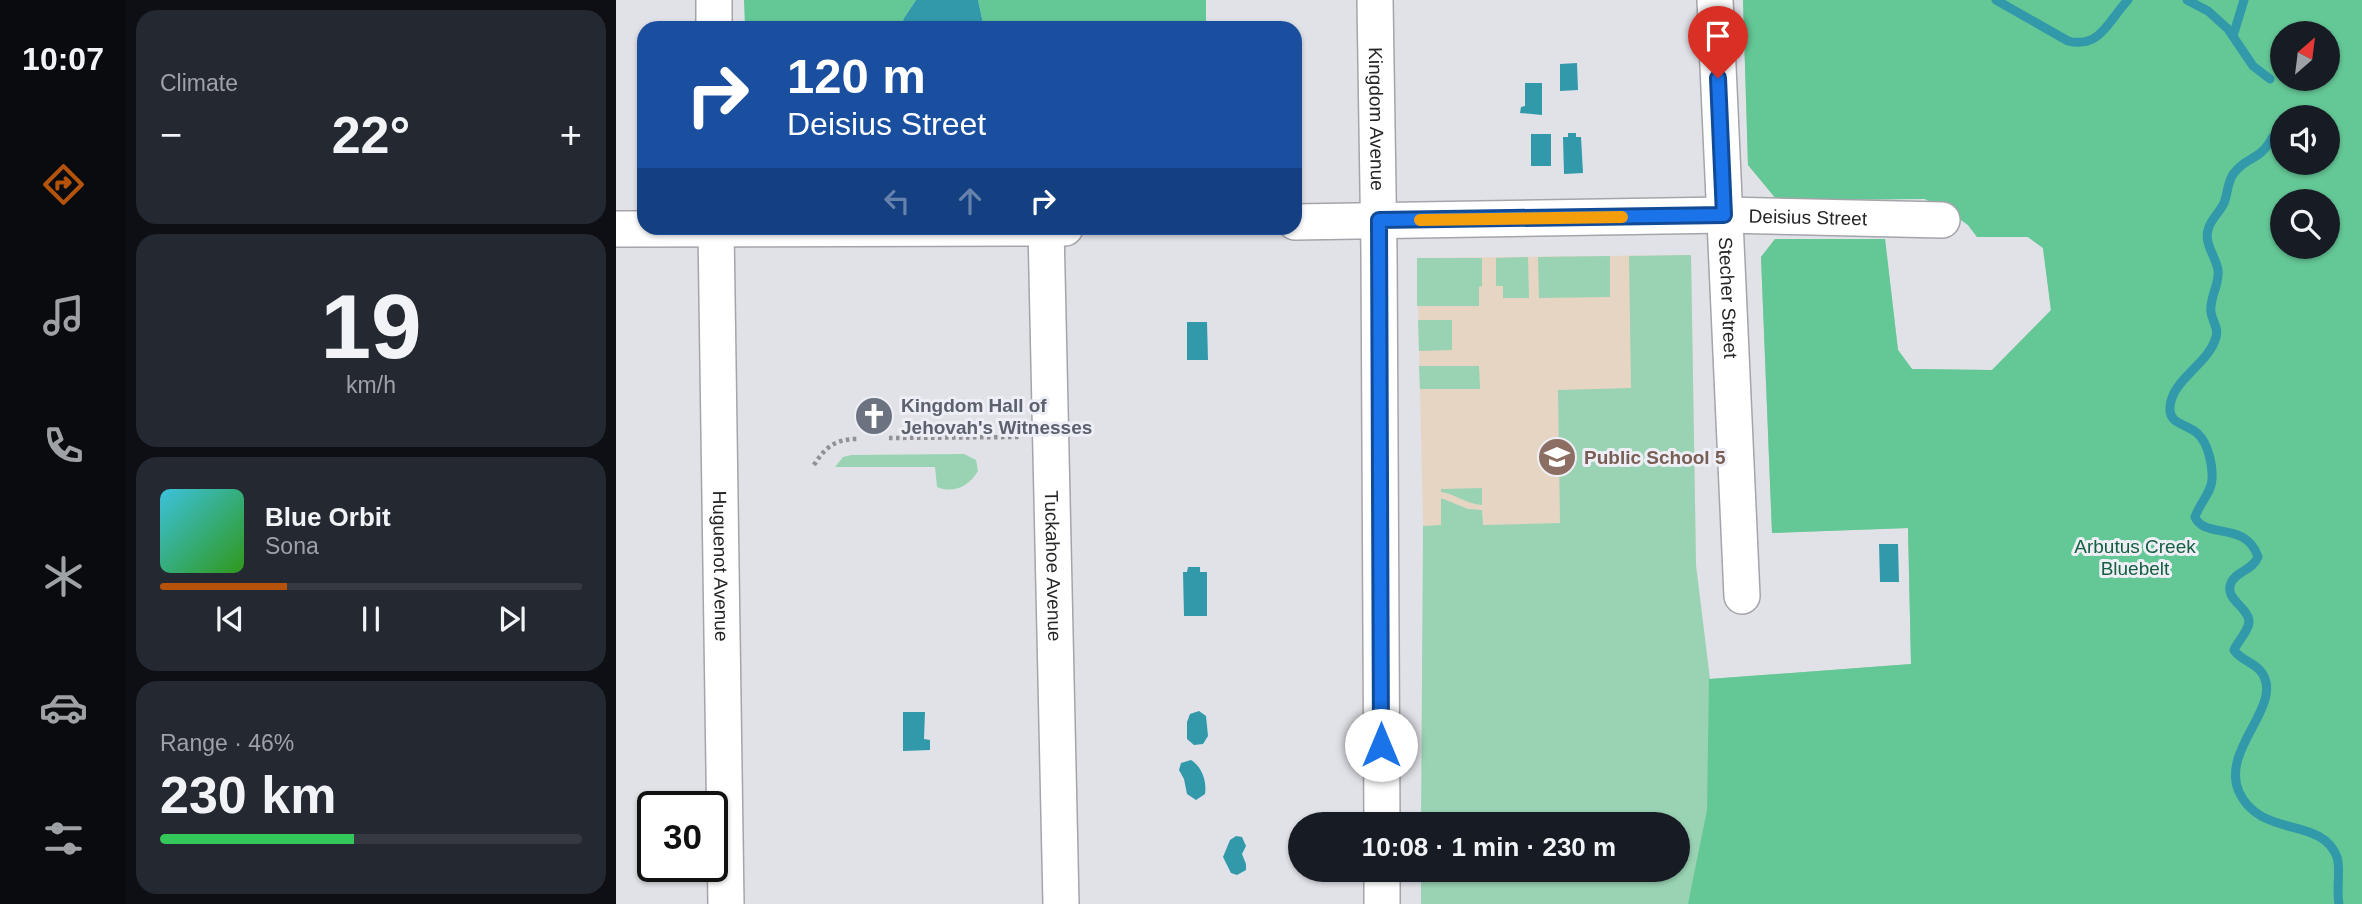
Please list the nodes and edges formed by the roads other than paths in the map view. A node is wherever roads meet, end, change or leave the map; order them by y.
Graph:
1 (714, 0) edge
2 (1375, 0) edge
3 (1715, 0) edge
4 (714, 21) edge
5 (1724, 215) junction
6 (1379, 220) junction
7 (1942, 220) dead end
8 (1302, 222) edge
9 (616, 229) edge
10 (637, 229) edge
11 (716, 235) edge
12 (1046, 235) edge
13 (1742, 596) dead end
14 (1382, 812) edge
15 (1382, 882) edge
16 (726, 904) edge
17 (1061, 904) edge
18 (1382, 904) edge

1 - 4 street
2 - 6 street, Kingdom Avenue
3 - 5 street, Stecher Street
5 - 6 street, Deisius Street
5 - 7 street, Deisius Street
5 - 13 street, Stecher Street
6 - 8 street, Deisius Street
6 - 14 street, Kingdom Avenue
9 - 10 street
11 - 16 street, Huguenot Avenue
12 - 17 street, Tuckahoe Avenue
15 - 18 street

